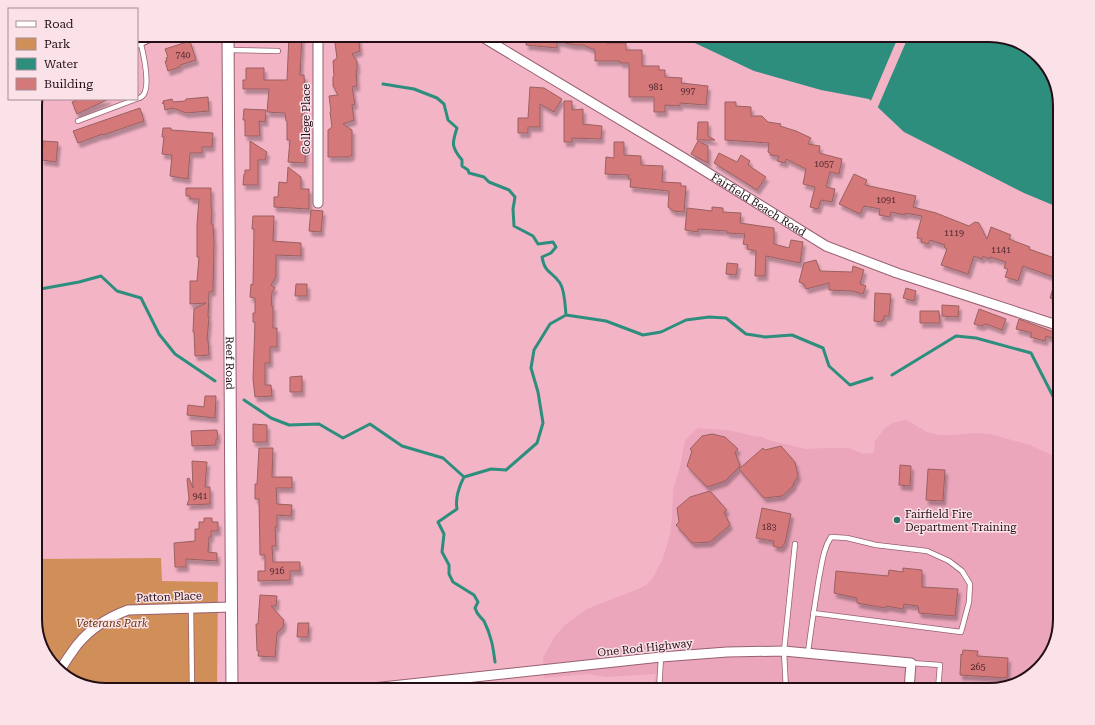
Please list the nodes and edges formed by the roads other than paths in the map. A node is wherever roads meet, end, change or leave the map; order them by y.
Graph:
1 (139, 42) edge
2 (228, 42) edge
3 (318, 42) edge
4 (491, 42) edge
5 (228, 50) junction
6 (278, 51) dead end
7 (138, 98) edge
8 (133, 100) edge
9 (78, 120) dead end
10 (318, 203) dead end
11 (1053, 324) edge
12 (796, 544) dead end
13 (232, 607) junction
14 (191, 608) junction
15 (813, 613) junction
16 (784, 650) junction
17 (808, 653) junction
18 (661, 657) junction
19 (911, 663) junction
20 (63, 666) edge
21 (192, 683) edge
22 (232, 683) edge
23 (423, 683) edge
24 (660, 683) edge
25 (786, 683) edge
26 (910, 683) edge
27 (939, 683) edge

1 - 7 lane
2 - 5 street, Reef Road
3 - 10 street, College Place
4 - 11 street, Fairfield Beach Road
5 - 6 lane
5 - 13 street, Reef Road
8 - 9 lane
12 - 16 lane
13 - 14 street, Patton Place
13 - 22 street, Reef Road
14 - 20 street, Patton Place
14 - 21 lane
15 - 15 lane
15 - 17 lane
16 - 17 street, One Rod Highway
16 - 18 street, One Rod Highway
16 - 25 lane
17 - 19 street, One Rod Highway
18 - 23 street, One Rod Highway
18 - 24 lane
19 - 26 street
19 - 27 lane

